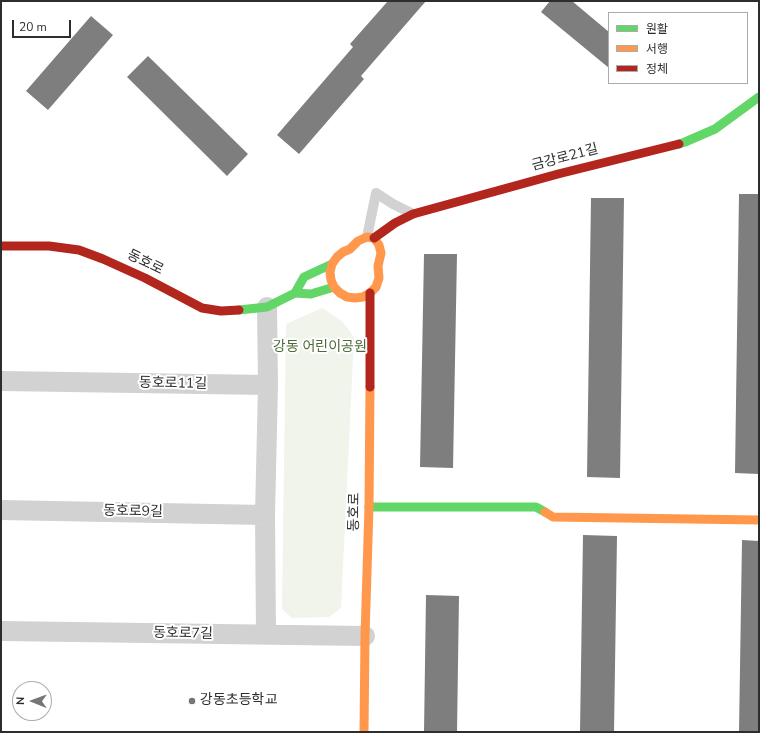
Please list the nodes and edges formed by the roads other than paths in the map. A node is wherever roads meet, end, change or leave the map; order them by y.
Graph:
1 (759, 96) edge
2 (413, 214) junction
3 (370, 238) junction
4 (1, 246) edge
5 (332, 264) junction
6 (334, 287) junction
7 (296, 293) junction
8 (370, 293) junction
9 (267, 307) junction
10 (1, 381) edge
11 (268, 385) junction
12 (369, 507) junction
13 (1, 510) edge
14 (265, 515) junction
15 (759, 520) edge
16 (1, 631) edge
17 (266, 635) junction
18 (365, 636) junction
19 (364, 732) edge

1 - 2 street, 금강로21길
2 - 3 street, 금강로21길
2 - 3 lane
3 - 5 street
3 - 8 street
4 - 9 street, 동호로
5 - 6 street
5 - 7 street
6 - 7 street
6 - 8 street
7 - 9 street, 동호로
8 - 12 street, 동호로
9 - 11 street
10 - 11 street, 동호로11길
11 - 14 street
12 - 15 street
12 - 18 street, 동호로
13 - 14 street, 동호로9길
14 - 17 street
16 - 17 street, 동호로7길
17 - 18 street, 동호로7길
18 - 19 street, 동호로

